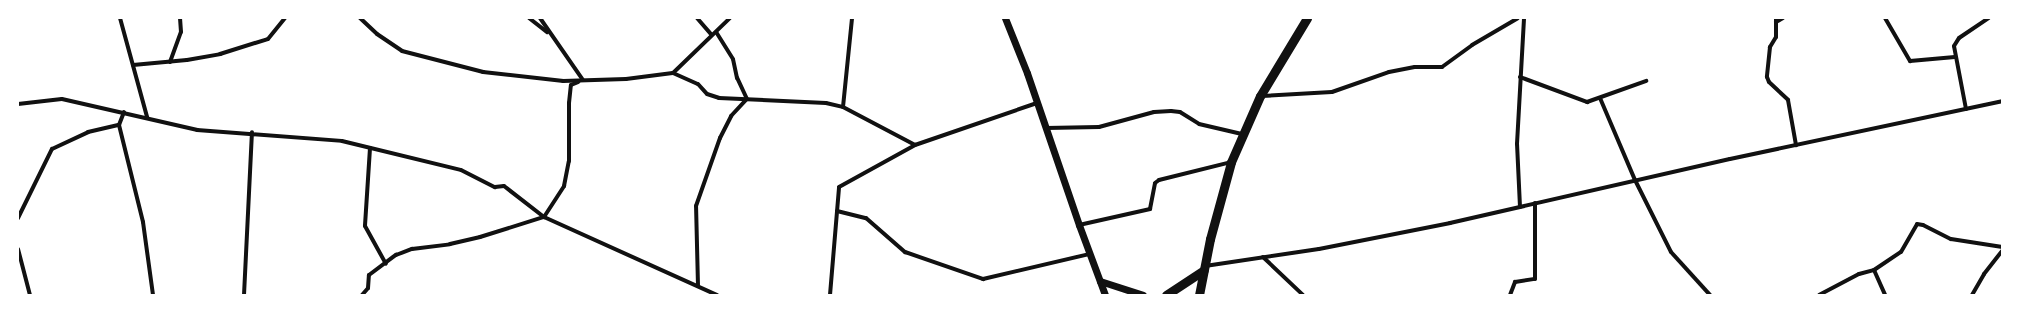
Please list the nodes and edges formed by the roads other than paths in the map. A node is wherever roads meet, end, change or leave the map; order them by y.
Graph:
1 (120, 18) edge
2 (180, 18) edge
3 (285, 18) edge
4 (360, 18) edge
5 (529, 18) edge
6 (540, 18) edge
7 (697, 18) edge
8 (730, 18) edge
9 (852, 18) edge
10 (1005, 18) edge
11 (1307, 18) edge
12 (1518, 18) edge
13 (1524, 18) edge
14 (1783, 18) edge
15 (1885, 18) edge
16 (1989, 18) edge
17 (1776, 20) edge
18 (717, 33) junction
19 (549, 34) junction
20 (711, 34) junction
21 (1955, 57) junction
22 (170, 62) junction
23 (133, 65) junction
24 (673, 74) junction
25 (1520, 77) junction
26 (583, 80) junction
27 (1646, 81) dead end
28 (1260, 96) junction
29 (1600, 98) junction
30 (747, 99) junction
31 (2002, 101) edge
32 (1037, 103) junction
33 (18, 104) edge
34 (843, 107) junction
35 (1966, 109) junction
36 (124, 112) junction
37 (147, 117) junction
38 (119, 125) junction
39 (1046, 128) junction
40 (252, 132) junction
41 (1242, 134) junction
42 (915, 145) junction
43 (1796, 145) junction
44 (370, 148) junction
45 (1231, 162) junction
46 (1635, 180) junction
47 (1535, 203) junction
48 (1520, 207) junction
49 (837, 211) junction
50 (544, 217) junction
51 (18, 218) edge
52 (1079, 225) junction
53 (2002, 247) edge
54 (18, 249) edge
55 (2002, 251) edge
56 (1090, 254) junction
57 (1263, 257) junction
58 (386, 264) junction
59 (1204, 268) junction
60 (1874, 270) junction
61 (1100, 281) junction
62 (698, 286) junction
63 (30, 295) edge
64 (153, 295) edge
65 (244, 295) edge
66 (362, 295) edge
67 (717, 295) edge
68 (830, 295) edge
69 (1106, 295) edge
70 (1143, 295) edge
71 (1166, 295) edge
72 (1199, 295) edge
73 (1303, 295) edge
74 (1510, 295) edge
75 (1710, 295) edge
76 (1819, 295) edge
77 (1885, 295) edge
78 (1972, 295) edge

1 - 23 street
2 - 22 street
3 - 22 street
4 - 26 street
5 - 19 street
6 - 19 street
7 - 20 street
8 - 18 street
9 - 34 street
10 - 32 street
11 - 28 main road
12 - 28 street
13 - 25 street
14 - 17 street
15 - 21 street
16 - 21 street
17 - 43 street
18 - 20 street
18 - 30 street
19 - 26 street
20 - 24 street
21 - 35 street
22 - 23 street
23 - 37 street
24 - 26 street
24 - 30 street
25 - 29 street
25 - 48 street
26 - 50 street
27 - 29 street
28 - 41 main road
29 - 46 street
30 - 34 street
30 - 62 street
31 - 35 street
32 - 39 street
32 - 42 street
33 - 36 street
34 - 42 street
35 - 43 street
36 - 37 street
36 - 38 street
37 - 40 street
38 - 51 street
38 - 64 street
39 - 41 street
39 - 52 street
40 - 44 street
40 - 65 street
41 - 45 main road
42 - 49 street
43 - 46 street
44 - 50 street
44 - 58 street
45 - 52 street
45 - 59 main road
46 - 47 street
46 - 75 street
47 - 48 street
47 - 74 street
48 - 57 street
49 - 56 street
49 - 68 street
50 - 58 street
50 - 62 street
52 - 56 street
53 - 60 street
54 - 63 street
55 - 78 street
56 - 61 street
57 - 59 street
57 - 73 street
58 - 66 street
59 - 71 main road
59 - 72 main road
60 - 76 street
60 - 77 street
61 - 69 street
61 - 70 street
62 - 67 street

